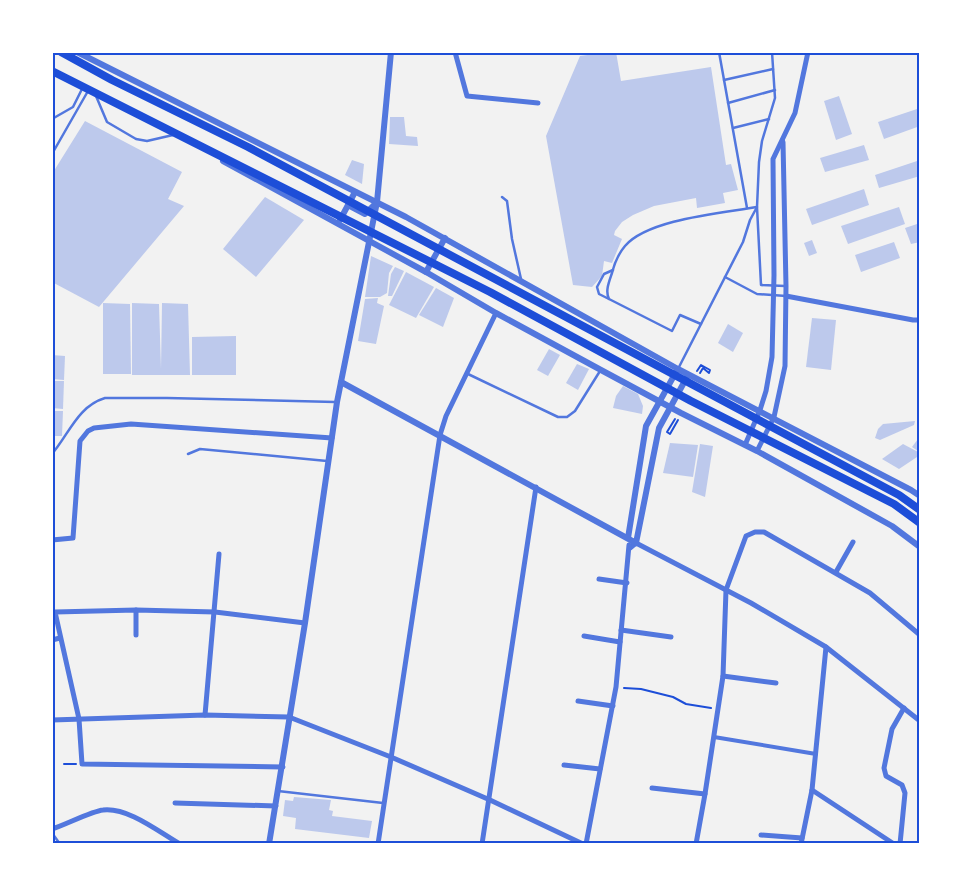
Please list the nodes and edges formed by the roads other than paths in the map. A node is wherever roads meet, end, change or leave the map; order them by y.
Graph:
1 (61, 52) edge
2 (77, 52) edge
3 (391, 52) edge
4 (455, 52) edge
5 (719, 52) edge
6 (772, 52) edge
7 (808, 52) edge
8 (773, 69) junction
9 (52, 72) edge
10 (724, 80) junction
11 (85, 89) junction
12 (775, 90) junction
13 (96, 95) junction
14 (538, 103) dead end
15 (728, 103) junction
16 (52, 118) edge
17 (769, 119) junction
18 (733, 128) junction
19 (175, 135) junction
20 (783, 140) junction
21 (52, 154) edge
22 (355, 192) junction
23 (502, 197) dead end
24 (377, 202) junction
25 (348, 205) junction
26 (757, 207) junction
27 (747, 209) junction
28 (338, 223) junction
29 (445, 238) junction
30 (370, 241) junction
31 (613, 270) junction
32 (426, 272) junction
33 (725, 277) junction
34 (521, 280) junction
35 (774, 286) junction
36 (786, 286) junction
37 (774, 294) junction
38 (786, 298) junction
39 (609, 299) junction
40 (496, 313) junction
41 (920, 320) edge
42 (701, 324) junction
43 (678, 369) junction
44 (601, 370) junction
45 (468, 374) junction
46 (688, 374) junction
47 (341, 382) junction
48 (337, 402) junction
49 (659, 402) junction
50 (669, 407) junction
51 (760, 410) junction
52 (774, 417) junction
53 (440, 435) junction
54 (332, 438) junction
55 (745, 445) junction
56 (757, 451) junction
57 (52, 454) edge
58 (188, 454) dead end
59 (329, 461) junction
60 (536, 487) junction
61 (920, 496) edge
62 (920, 510) edge
63 (920, 523) edge
64 (628, 538) junction
65 (52, 540) edge
66 (636, 542) junction
67 (853, 542) dead end
68 (920, 547) edge
69 (630, 548) junction
70 (219, 554) dead end
71 (836, 572) junction
72 (599, 578) dead end
73 (627, 582) junction
74 (726, 590) junction
75 (136, 610) junction
76 (215, 612) junction
77 (305, 622) junction
78 (621, 630) junction
79 (136, 635) dead end
80 (920, 635) edge
81 (584, 636) dead end
82 (671, 637) dead end
83 (60, 638) junction
84 (52, 640) edge
85 (620, 642) junction
86 (826, 647) junction
87 (723, 676) junction
88 (776, 683) dead end
89 (578, 701) dead end
90 (613, 706) junction
91 (904, 708) junction
92 (206, 715) junction
93 (289, 717) junction
94 (79, 719) junction
95 (52, 720) edge
96 (920, 721) edge
97 (714, 738) junction
98 (816, 754) junction
99 (391, 757) junction
100 (564, 765) dead end
101 (283, 767) junction
102 (600, 770) junction
103 (652, 788) dead end
104 (812, 790) junction
105 (278, 791) junction
106 (706, 794) junction
107 (490, 800) junction
108 (175, 803) dead end
109 (383, 803) junction
110 (276, 806) junction
111 (52, 831) edge
112 (762, 835) dead end
113 (801, 841) edge
114 (60, 844) edge
115 (180, 844) edge
116 (269, 844) edge
117 (378, 844) edge
118 (482, 844) edge
119 (585, 844) edge
120 (696, 844) edge
121 (894, 844) edge
122 (900, 844) edge

1 - 62 main road
2 - 22 street
3 - 24 street
4 - 14 street
5 - 10 lane
6 - 8 lane
7 - 20 street
8 - 10 lane
8 - 12 lane
9 - 11 street
9 - 63 main road
10 - 15 lane
11 - 13 street
11 - 16 lane
11 - 21 lane
12 - 15 lane
12 - 17 lane
13 - 19 street
13 - 19 lane
15 - 18 lane
17 - 18 lane
17 - 26 lane
18 - 27 lane
19 - 28 street
20 - 35 street
20 - 36 street
22 - 24 street
22 - 25 street
23 - 34 lane
24 - 25 street
24 - 29 street
24 - 30 street
25 - 28 street
26 - 27 lane
26 - 33 lane
26 - 35 lane
27 - 31 lane
28 - 30 street
29 - 32 street
29 - 34 street
30 - 32 street
30 - 47 street
31 - 39 lane
31 - 39 lane
32 - 40 street
33 - 37 lane
33 - 42 lane
34 - 43 street
35 - 36 lane
35 - 37 street
36 - 38 street
37 - 38 lane
37 - 51 street
38 - 41 street
38 - 52 street
39 - 42 lane
40 - 44 street
40 - 45 street
42 - 43 lane
43 - 46 street
43 - 49 street
44 - 45 lane
44 - 49 street
45 - 53 street
46 - 50 street
46 - 51 street
47 - 48 street
47 - 53 street
48 - 54 street
48 - 57 lane
49 - 50 street
49 - 64 street
50 - 55 street
50 - 66 street
51 - 52 street
51 - 55 street
52 - 56 street
52 - 61 street
53 - 60 street
53 - 99 street
54 - 59 street
54 - 65 street
55 - 56 street
56 - 68 street
58 - 59 lane
59 - 77 street
60 - 64 street
60 - 107 street
64 - 66 street
64 - 69 street
66 - 69 street
66 - 74 street
67 - 71 street
69 - 73 street
70 - 76 street
71 - 74 street
71 - 80 street
72 - 73 street
73 - 78 street
74 - 86 street
74 - 87 street
75 - 76 street
75 - 79 street
75 - 83 street
76 - 77 street
76 - 92 street
77 - 93 street
78 - 82 street
78 - 85 street
81 - 85 street
83 - 84 street
83 - 94 street
85 - 90 street
86 - 91 street
86 - 98 street
87 - 88 street
87 - 97 street
89 - 90 street
90 - 102 street
91 - 96 street
91 - 122 street
92 - 93 street
92 - 94 street
93 - 99 street
93 - 101 street
94 - 95 street
94 - 101 street
97 - 98 street
97 - 106 street
98 - 104 street
99 - 107 street
99 - 109 street
100 - 102 street
101 - 105 street
102 - 119 street
103 - 106 street
104 - 113 street
104 - 121 street
105 - 109 lane
105 - 110 street
106 - 120 street
107 - 118 street
107 - 119 street
108 - 110 street
109 - 117 street
110 - 116 street
111 - 114 lane
111 - 115 street
112 - 113 street

